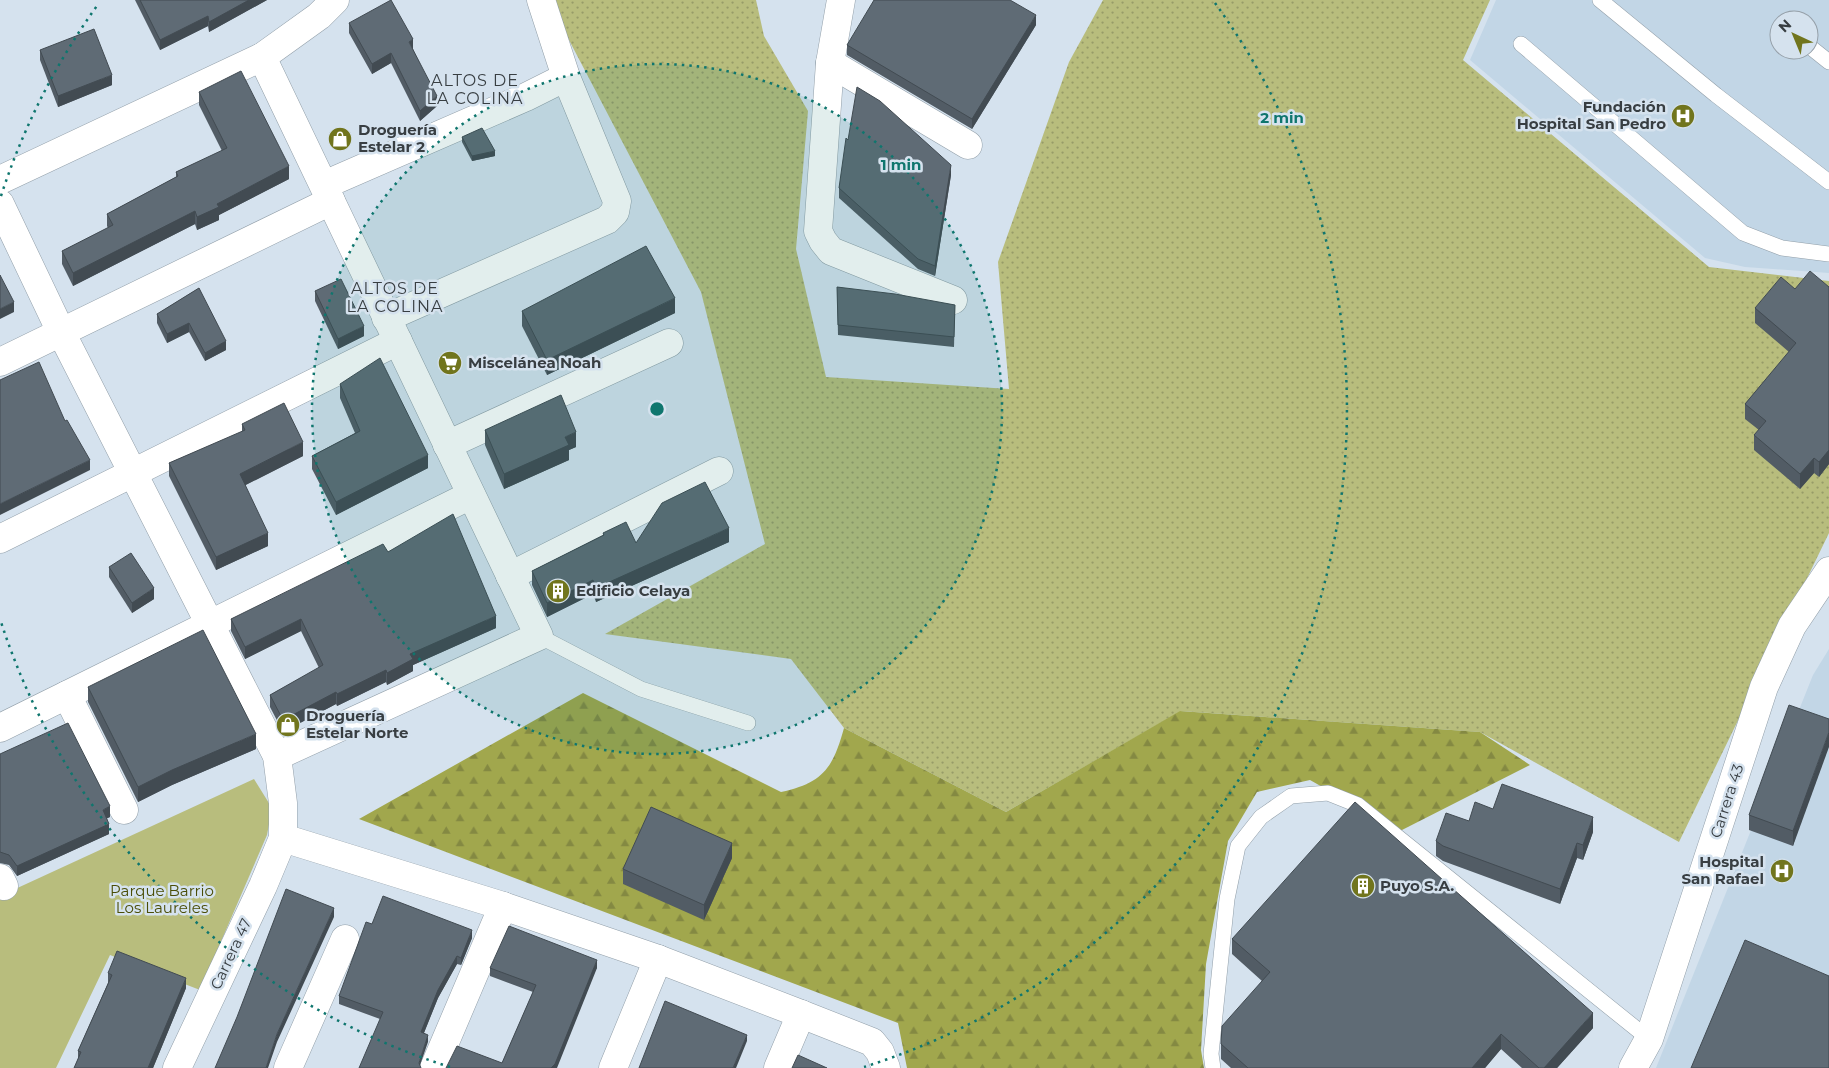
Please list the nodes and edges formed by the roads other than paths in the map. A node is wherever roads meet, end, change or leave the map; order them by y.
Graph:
1 (335, 0) edge
2 (541, 0) edge
3 (841, 0) edge
4 (1600, 0) edge
5 (1521, 44) dead end
6 (1819, 54) edge
7 (262, 57) junction
8 (1829, 62) edge
9 (830, 63) junction
10 (566, 77) junction
11 (968, 146) dead end
12 (0, 180) edge
13 (1829, 182) edge
14 (327, 193) junction
15 (0, 204) edge
16 (1829, 254) edge
17 (953, 300) dead end
18 (392, 330) junction
19 (61, 332) junction
20 (669, 343) dead end
21 (0, 362) edge
22 (447, 445) junction
23 (719, 471) dead end
24 (133, 472) junction
25 (472, 496) junction
26 (0, 539) edge
27 (1829, 570) edge
28 (510, 576) junction
29 (210, 624) junction
30 (539, 636) junction
31 (67, 695) junction
32 (748, 724) dead end
33 (0, 728) edge
34 (277, 756) junction
35 (124, 810) dead end
36 (283, 838) junction
37 (503, 906) junction
38 (345, 939) dead end
39 (658, 959) junction
40 (801, 1014) junction
41 (1649, 1040) junction
42 (178, 1068) edge
43 (288, 1068) edge
44 (434, 1068) edge
45 (612, 1068) edge
46 (778, 1068) edge
47 (886, 1068) edge
48 (1213, 1068) edge
49 (1633, 1068) edge

1 - 7 street
2 - 10 street
3 - 9 street
4 - 13 lane
5 - 16 lane
6 - 8 lane
7 - 12 street
7 - 14 street
9 - 11 street
9 - 17 street
10 - 14 street
10 - 18 street
14 - 18 street
14 - 19 street
15 - 19 street
18 - 22 street
18 - 24 street
19 - 21 street
19 - 24 street
20 - 22 street
22 - 25 street
23 - 28 street
24 - 26 street
24 - 29 street
25 - 28 street
25 - 29 street
27 - 41 street, Carrera 43
28 - 30 street
29 - 31 street
29 - 34 street
30 - 32 lane
30 - 34 street
31 - 33 street
31 - 35 street
34 - 36 street
36 - 37 street
36 - 42 street, Carrera 47
37 - 39 street
37 - 44 street
38 - 43 street
39 - 40 street
39 - 45 street
40 - 46 street
40 - 47 street
41 - 48 lane
41 - 49 street, Carrera 43

